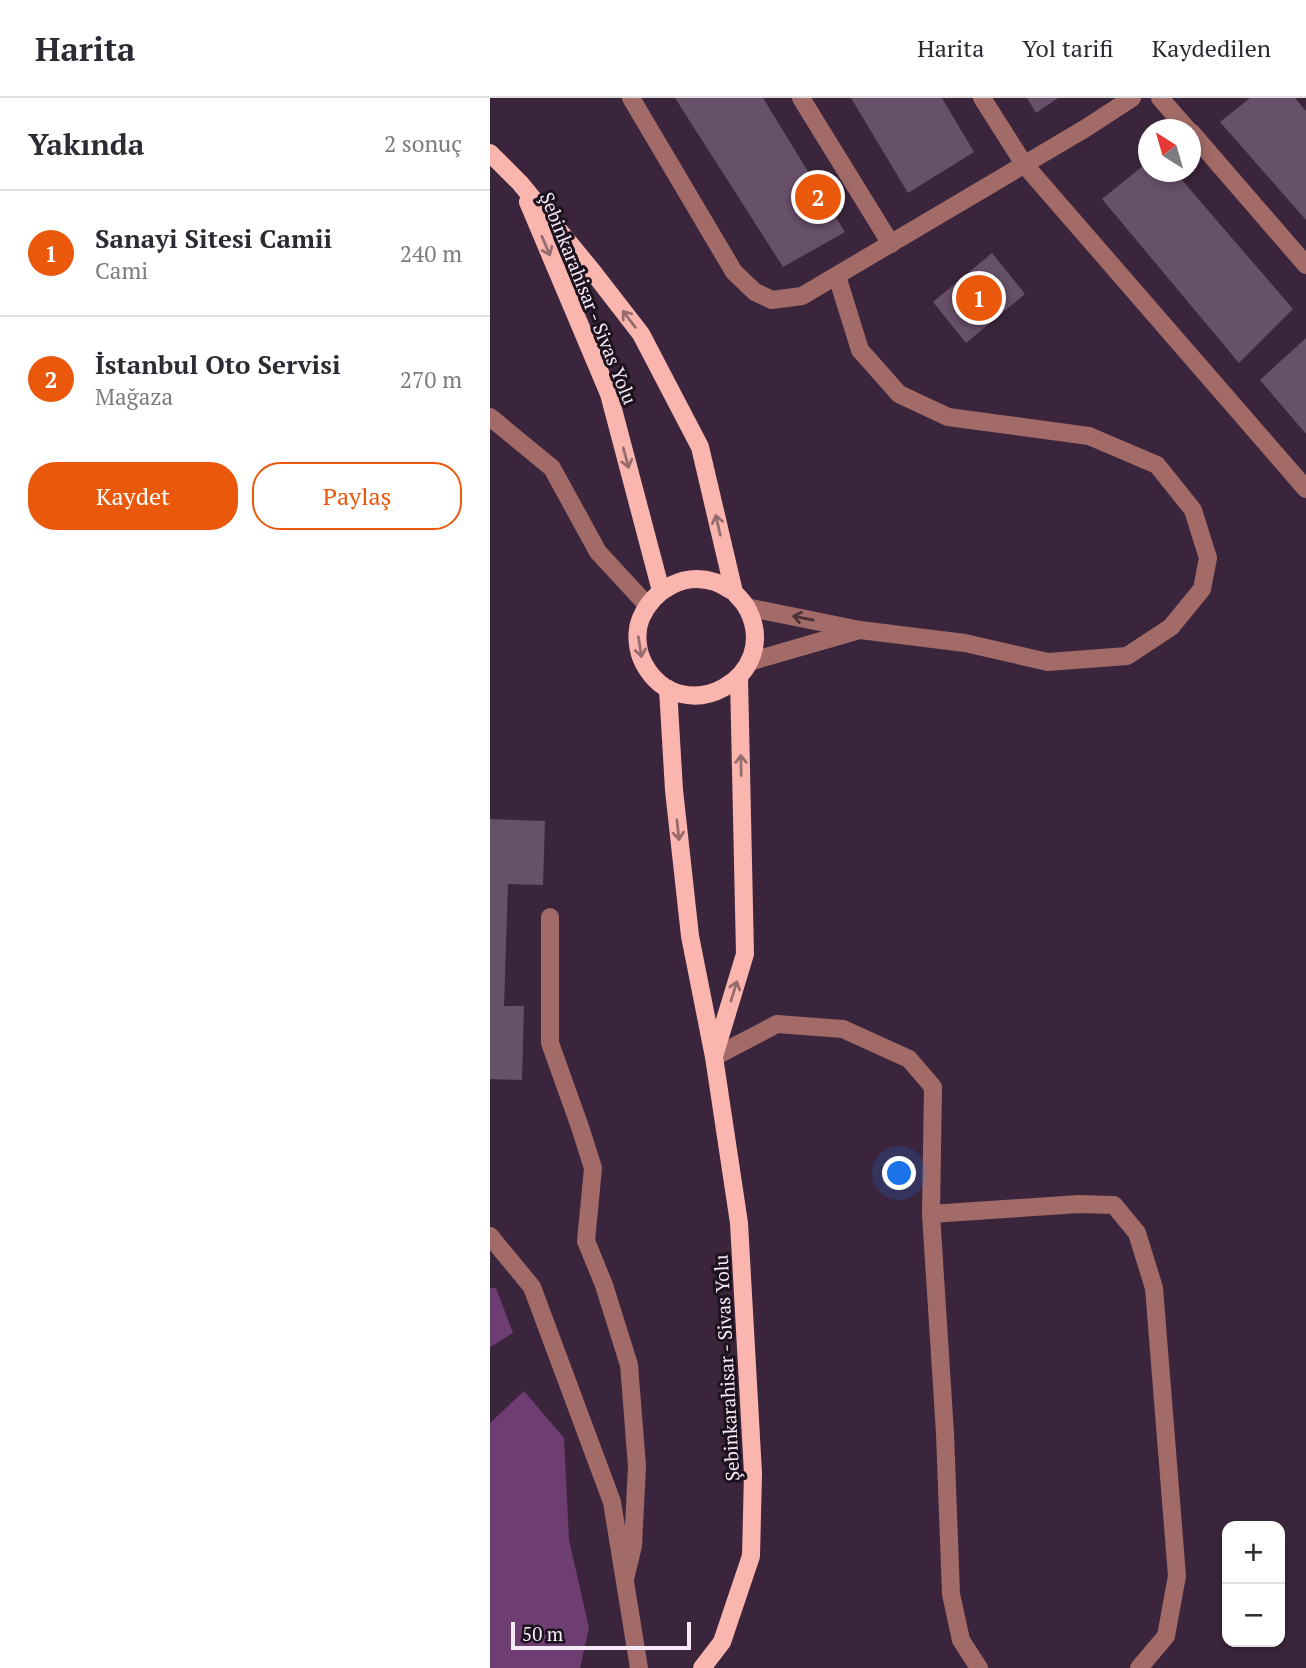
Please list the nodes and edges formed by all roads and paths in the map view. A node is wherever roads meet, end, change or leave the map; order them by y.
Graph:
1 (631, 98) edge
2 (801, 98) edge
3 (982, 98) edge
4 (1132, 98) edge
5 (1160, 98) edge
6 (1178, 119) edge
7 (1201, 145) edge
8 (490, 153) edge
9 (1024, 164) junction
10 (520, 183) junction
11 (891, 244) junction
12 (1306, 265) edge
13 (837, 276) junction
14 (490, 417) edge
15 (1306, 489) edge
16 (660, 591) junction
17 (734, 592) junction
18 (647, 605) junction
19 (746, 607) junction
20 (860, 629) junction
21 (749, 662) junction
22 (738, 678) junction
23 (668, 689) junction
24 (550, 917) dead end
25 (714, 1057) junction
26 (931, 1214) junction
27 (490, 1236) edge
28 (625, 1579) junction
29 (722, 1642) junction
30 (639, 1668) edge
31 (702, 1668) edge
32 (717, 1668) edge
33 (979, 1668) edge
34 (1139, 1668) edge

1 - 13 street
2 - 11 street
3 - 9 street
4 - 9 street
5 - 6 street
7 - 12 street
8 - 10 main road, Şebinkarahisar - Sivas Yolu
9 - 11 street
9 - 15 street
10 -> 16 main road, Şebinkarahisar - Sivas Yolu
17 -> 10 main road, Şebinkarahisar - Sivas Yolu
11 - 13 street
13 - 20 street
14 - 18 street
16 - 17 main road
16 - 18 main road
17 - 19 main road, Şebinkarahisar - Sivas Yolu
18 -> 23 main road
20 -> 19 street
19 - 21 main road, Şebinkarahisar - Sivas Yolu
20 - 21 street
21 - 22 main road, Şebinkarahisar - Sivas Yolu
22 - 23 main road, Şebinkarahisar - Sivas Yolu
25 -> 22 main road, Şebinkarahisar - Sivas Yolu
23 -> 25 main road, Şebinkarahisar - Sivas Yolu
24 - 28 street
25 - 26 street
25 - 29 main road, Şebinkarahisar - Sivas Yolu
26 - 33 street
26 - 34 street
27 - 28 street
28 - 30 street
29 - 31 main road, Şebinkarahisar - Sivas Yolu
29 - 32 street

